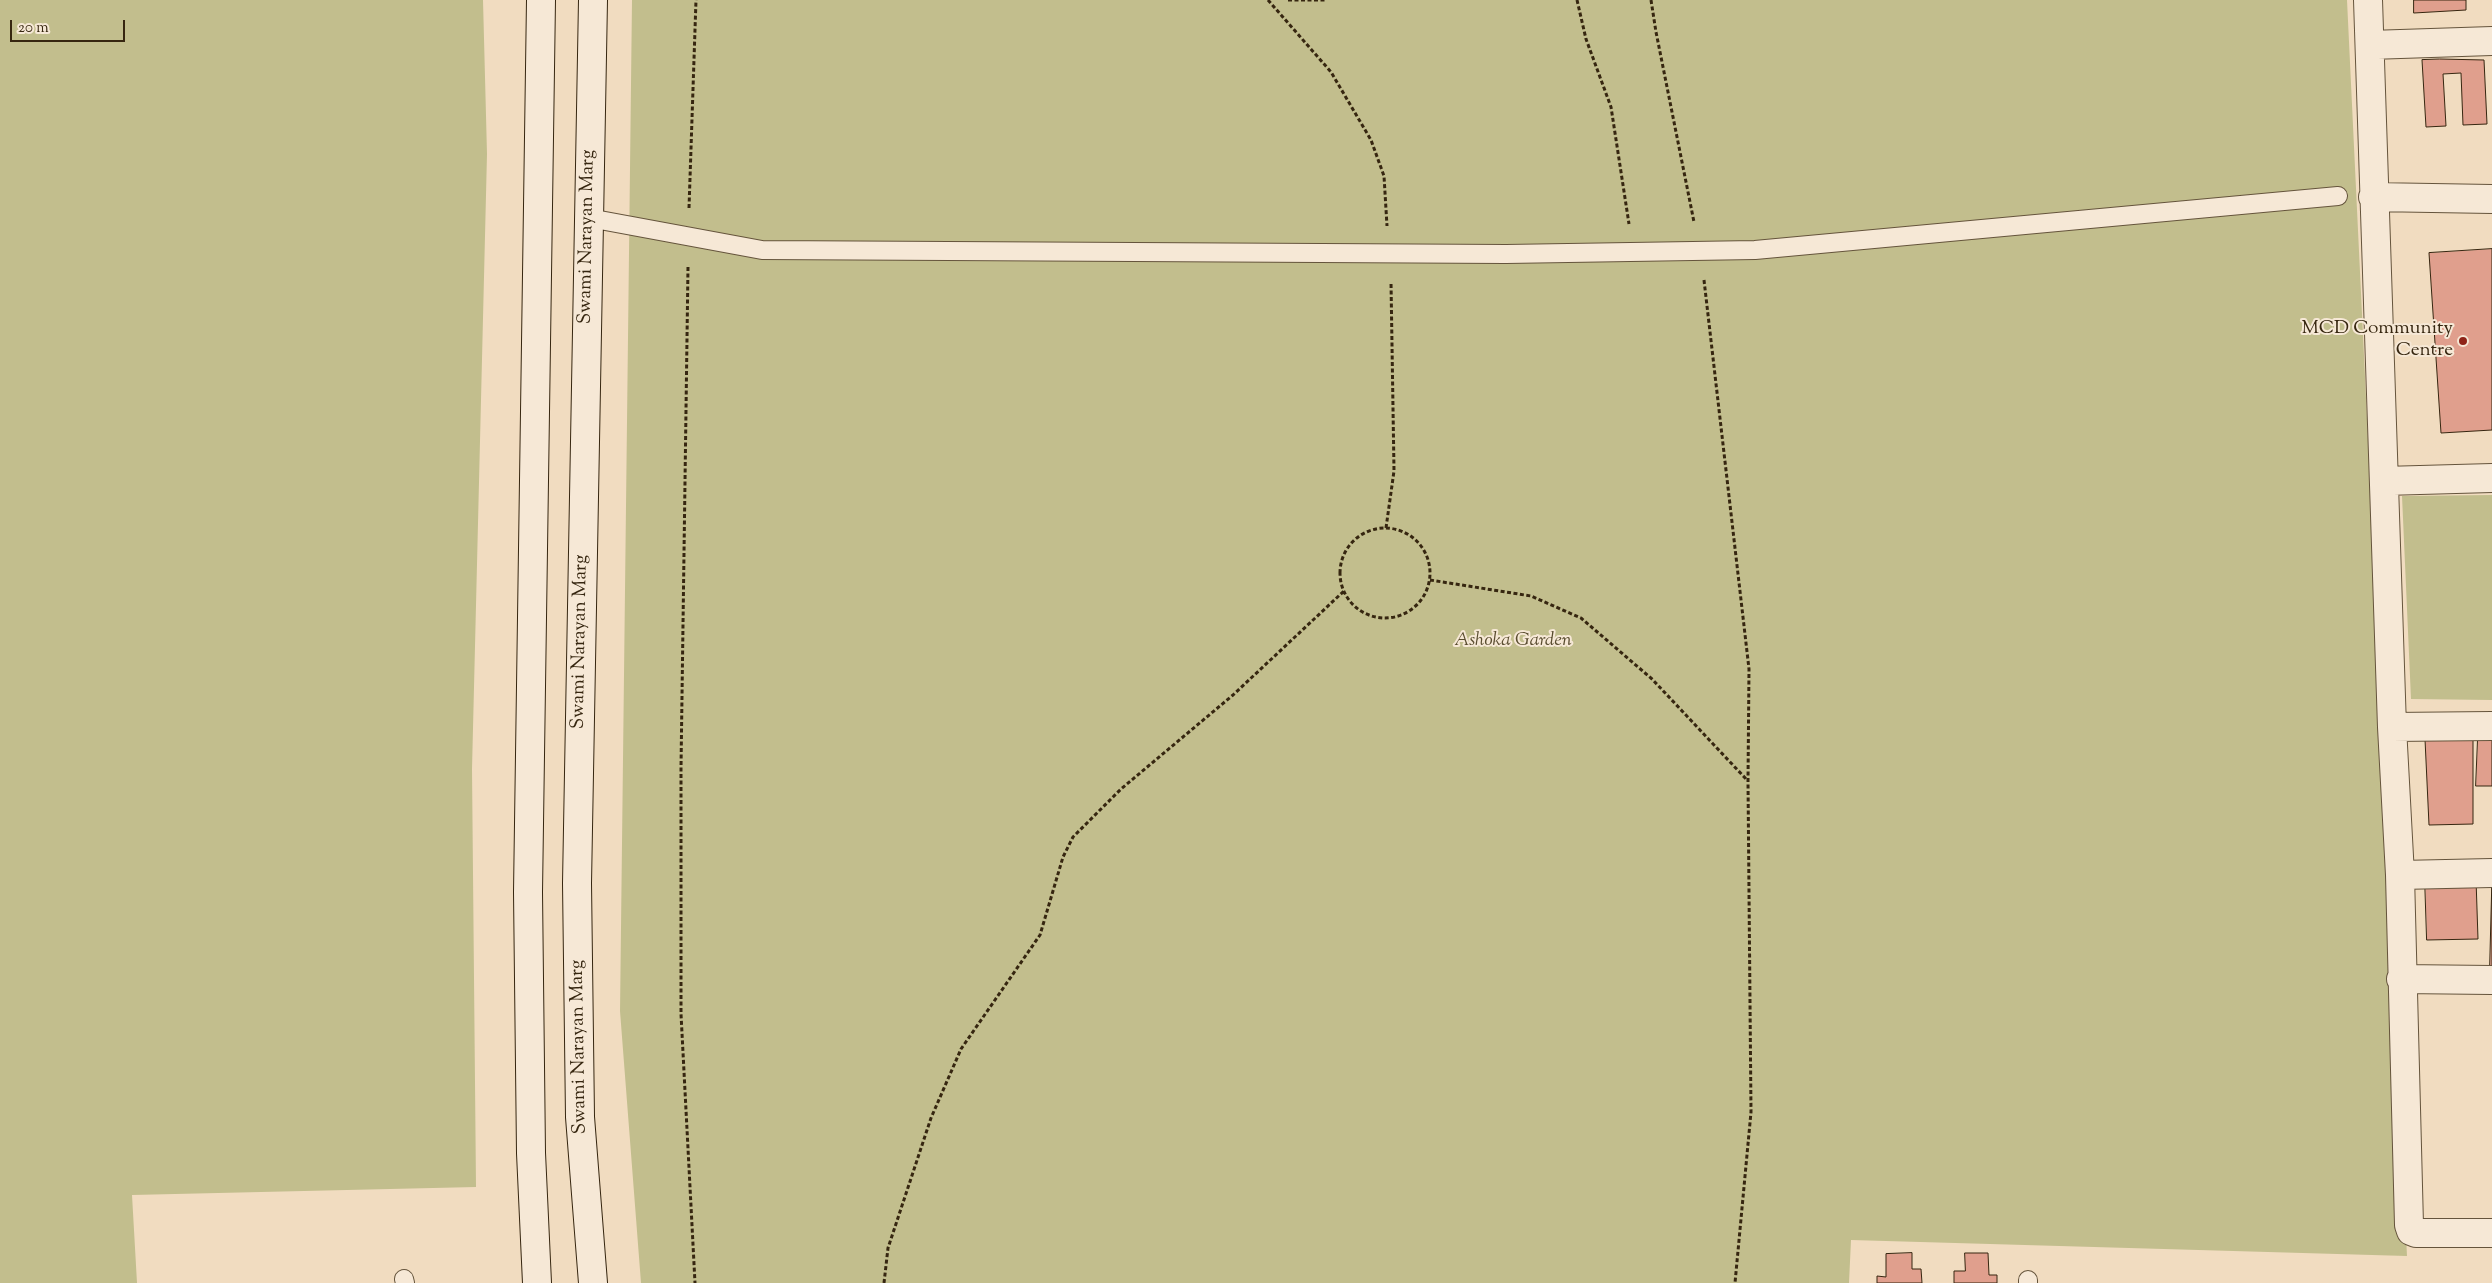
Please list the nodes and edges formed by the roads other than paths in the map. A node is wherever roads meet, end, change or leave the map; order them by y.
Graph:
1 (540, 0) edge
2 (593, 0) edge
3 (2368, 0) edge
4 (2492, 40) edge
5 (2370, 45) junction
6 (2338, 196) dead end
7 (2373, 197) junction
8 (2492, 199) edge
9 (589, 218) junction
10 (2492, 478) edge
11 (2384, 481) junction
12 (2492, 726) edge
13 (2392, 727) junction
14 (2492, 873) edge
15 (2400, 875) junction
16 (2401, 979) junction
17 (2492, 980) edge
18 (2492, 1233) edge
19 (537, 1283) edge
20 (593, 1283) edge

1 - 19 main road
2 - 9 main road, Swami Narayan Marg
3 - 5 main road
4 - 5 main road
5 - 7 main road
6 - 9 lane
7 - 8 main road
7 - 11 main road
9 - 20 main road, Swami Narayan Marg
10 - 11 main road
11 - 13 main road
12 - 13 main road
13 - 15 main road
14 - 15 main road
15 - 16 main road
16 - 17 main road
16 - 18 main road

